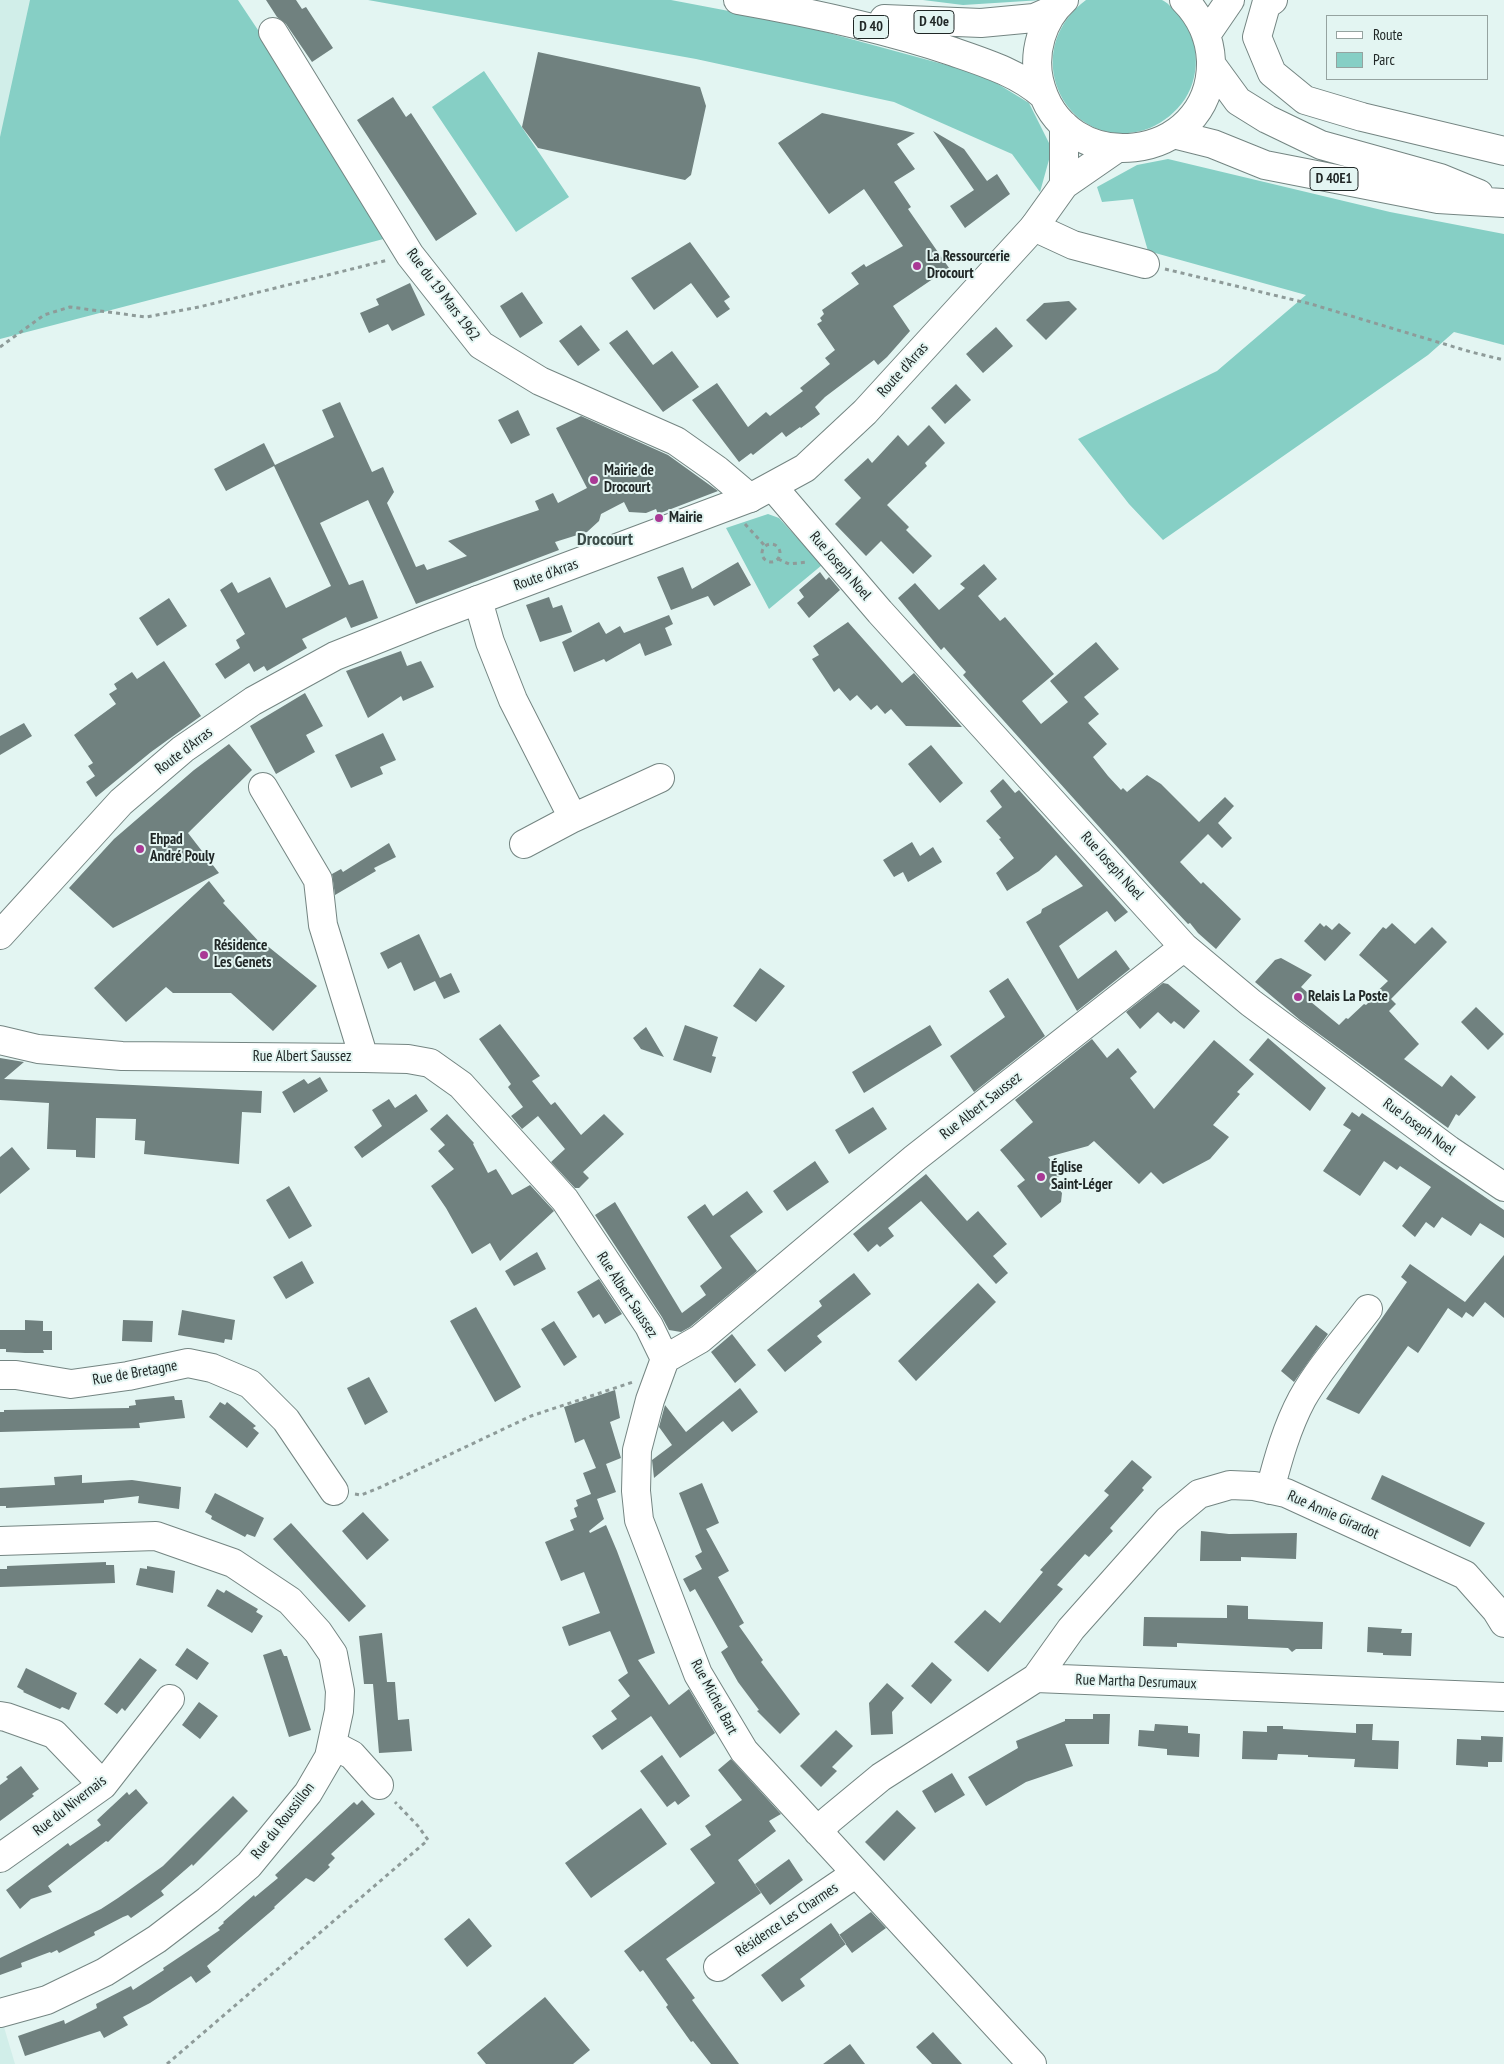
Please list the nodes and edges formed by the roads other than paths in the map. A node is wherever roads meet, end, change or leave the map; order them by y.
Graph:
1 (738, 0) edge
2 (1184, 0) edge
3 (1230, 0) edge
4 (1272, 0) edge
5 (1060, 5) edge
6 (812, 13) junction
7 (273, 32) dead end
8 (1206, 35) junction
9 (929, 44) joint
10 (1211, 64) junction
11 (1043, 95) junction
12 (1064, 125) junction
13 (1173, 134) junction
14 (1116, 149) junction
15 (1504, 151) edge
16 (1064, 185) junction
17 (1502, 202) edge
18 (1034, 227) junction
19 (1145, 264) road end
20 (751, 497) junction
21 (478, 600) junction
22 (660, 778) dead end
23 (263, 787) dead end
24 (573, 818) junction
25 (524, 844) dead end
26 (0, 935) edge
27 (1184, 947) junction
28 (0, 1040) edge
29 (364, 1058) junction
30 (1504, 1187) edge
31 (1368, 1309) dead end
32 (661, 1370) junction
33 (0, 1375) edge
34 (1270, 1490) junction
35 (334, 1491) road end
36 (0, 1541) edge
37 (1504, 1623) edge
38 (1036, 1678) junction
39 (1504, 1697) edge
40 (170, 1699) dead end
41 (0, 1716) edge
42 (333, 1744) junction
43 (103, 1785) junction
44 (379, 1785) road end
45 (818, 1832) junction
46 (0, 1858) edge
47 (855, 1874) junction
48 (718, 1967) dead end
49 (0, 2013) edge
50 (1032, 2064) edge

1 - 6 street, D 40e
2 - 8 street
3 - 8 street
4 - 15 street
5 - 6 street, D 40e
5 - 11 street
6 - 9 street, D 40
7 - 20 street, Rue du 19 Mars 1962
8 - 10 street
9 - 11 street, D 40e
10 - 13 street
10 - 17 street, D 40E1
11 - 12 street
12 - 14 street
12 - 16 street
13 - 14 street
13 - 17 street, D 40E1
14 - 16 street, Route d'Arras
16 - 18 street, Route d'Arras
18 - 19 street
18 - 20 street, Route d'Arras
20 - 21 street, Route d'Arras
20 - 27 street, Rue Joseph Noel
21 - 24 street
21 - 26 street, Route d'Arras
22 - 24 street
23 - 29 street
24 - 25 street
27 - 30 street, Rue Joseph Noel
27 - 32 street, Rue Albert Saussez
28 - 29 street, Rue Albert Saussez
29 - 32 street, Rue Albert Saussez
31 - 34 street
32 - 45 street, Rue Michel Bart
33 - 35 street, Rue de Bretagne
34 - 37 street, Rue Annie Girardot
34 - 38 street, Rue Annie Girardot
36 - 42 street, Rue du Roussillon
38 - 39 street, Rue Martha Desrumaux
38 - 45 street
40 - 43 street, Rue du Nivernais
41 - 43 street
42 - 44 street
42 - 49 street, Rue du Roussillon
43 - 46 street, Rue du Nivernais
45 - 47 street, Rue Michel Bart
47 - 48 street, Résidence Les Charmes
47 - 50 street, Rue Michel Bart

